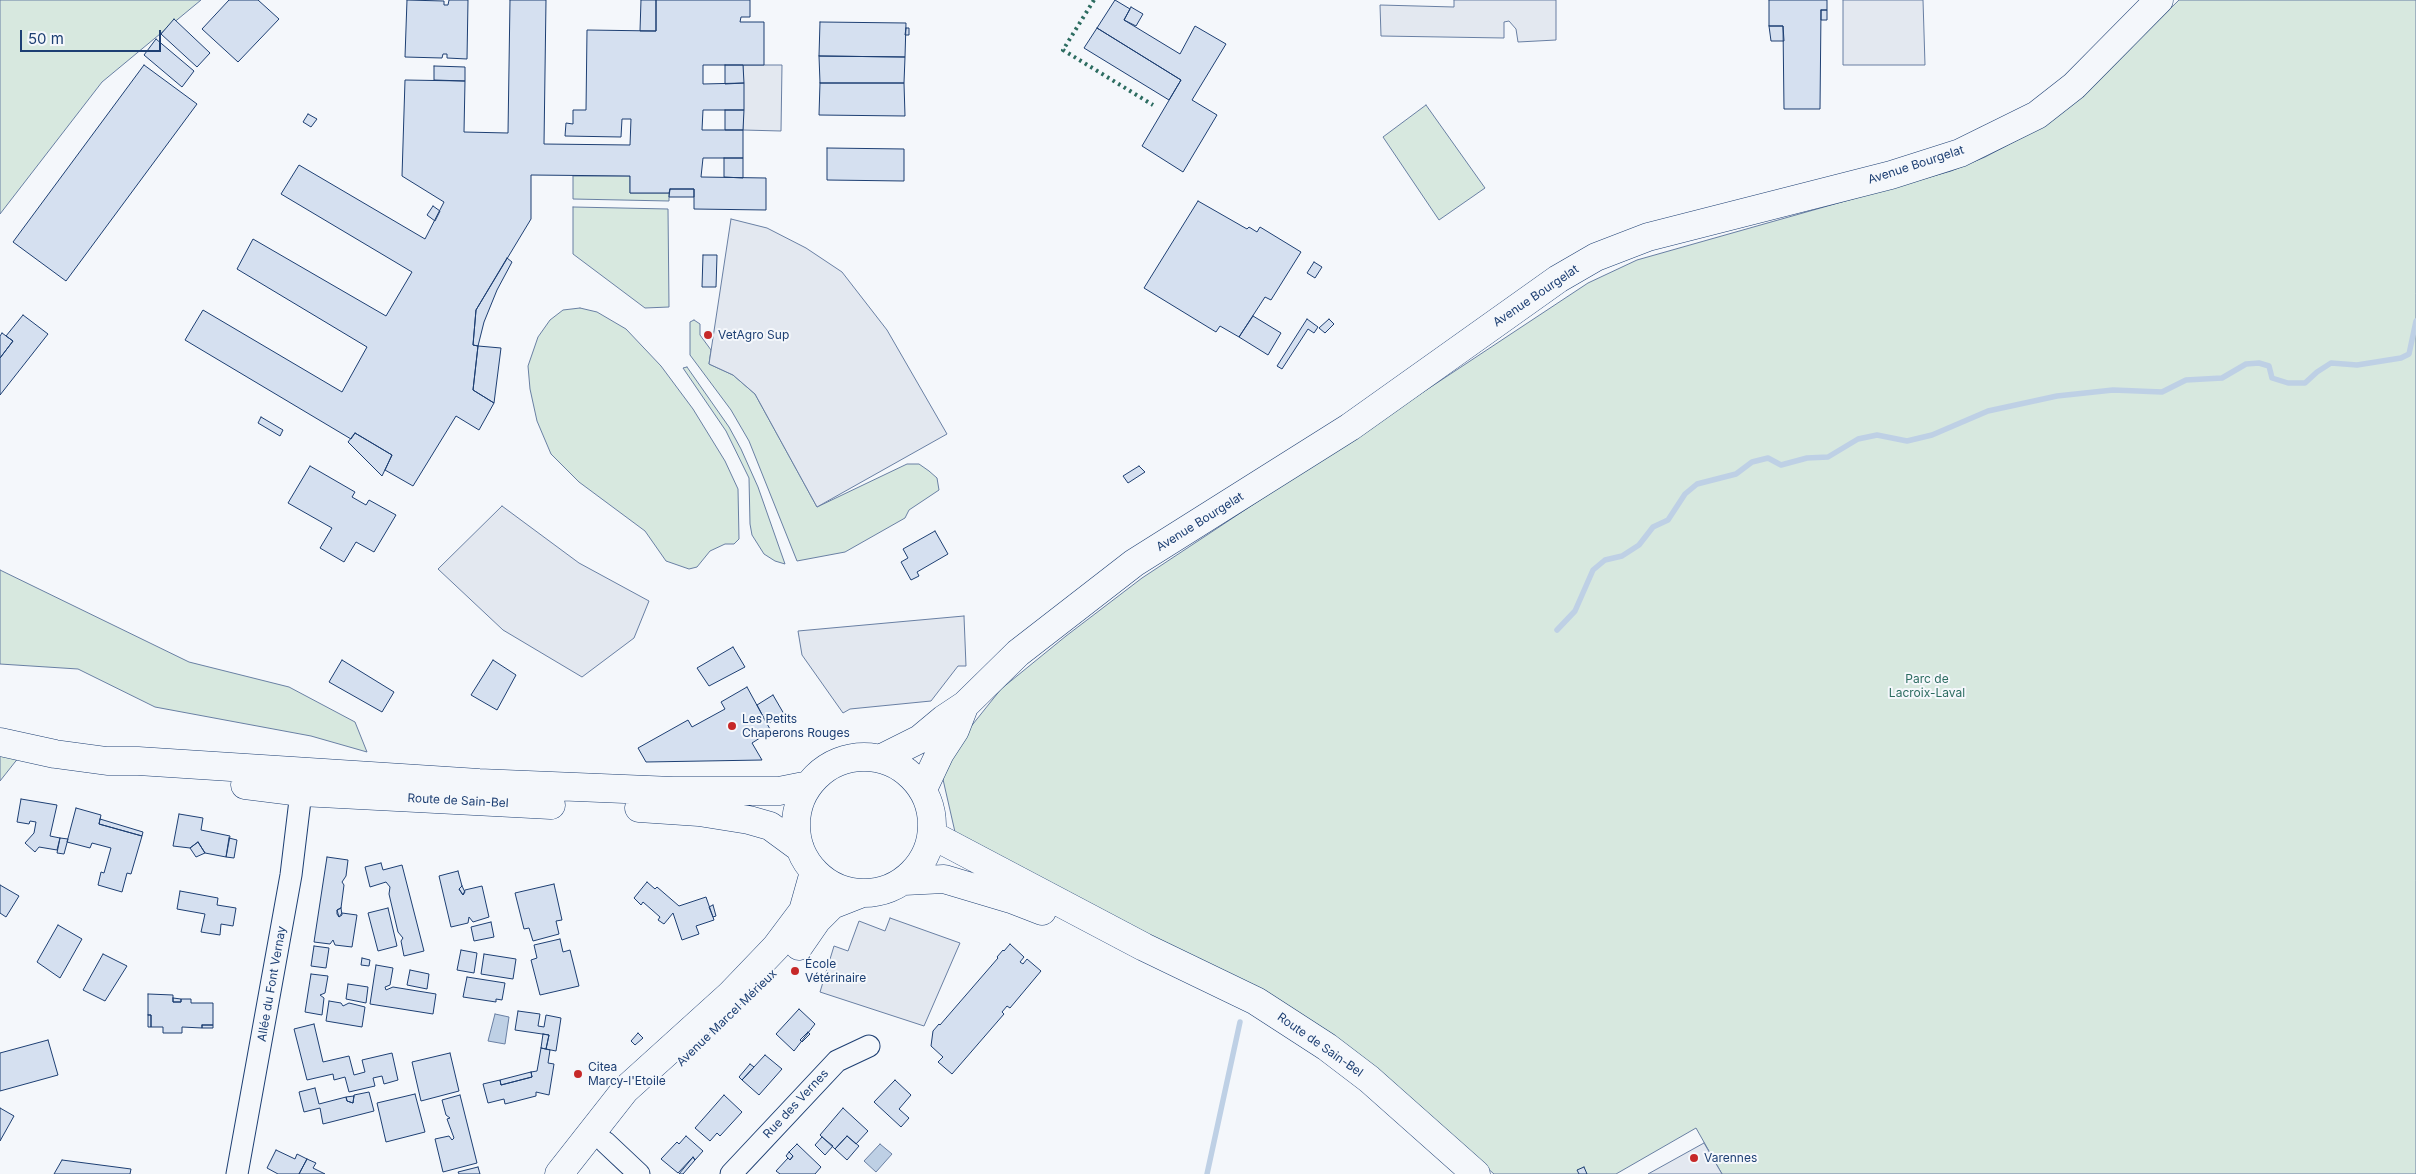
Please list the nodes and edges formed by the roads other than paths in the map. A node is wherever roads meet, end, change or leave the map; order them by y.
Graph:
1 (2159, 0) edge
2 (965, 705) junction
3 (0, 742) edge
4 (880, 759) junction
5 (111, 761) junction
6 (400, 778) junction
7 (809, 785) junction
8 (923, 790) junction
9 (301, 792) junction
10 (932, 835) junction
11 (800, 848) junction
12 (814, 872) junction
13 (904, 881) junction
14 (860, 894) junction
15 (1144, 947) junction
16 (869, 1046) dead end
17 (606, 1142) junction
18 (237, 1174) edge
19 (560, 1174) edge
20 (580, 1174) edge
21 (639, 1174) edge
22 (731, 1174) edge
23 (1476, 1174) edge

1 - 2 main road, Avenue Bourgelat
2 - 4 main road, Avenue Bourgelat
2 - 8 main road, Avenue Bourgelat
3 - 5 main road, Route de Sain-Bel
4 - 7 main road
4 - 8 main road
5 - 6 main road, Route de Sain-Bel
5 - 9 main road, Route de Sain-Bel
6 - 7 main road, Route de Sain-Bel
6 - 9 street
7 - 11 main road
8 - 10 main road
9 - 11 main road, Route de Sain-Bel
9 - 18 street, Allée du Font Vernay
10 - 13 main road
10 - 15 main road, Route de Sain-Bel
11 - 12 main road
12 - 14 main road
12 - 19 main road, Avenue Marcel Mérieux
13 - 14 main road
13 - 15 main road, Route de Sain-Bel
14 - 17 main road, Avenue Marcel Mérieux
15 - 23 main road, Route de Sain-Bel
16 - 22 street, Rue des Vernes
17 - 20 main road, Avenue Marcel Mérieux
17 - 21 street

